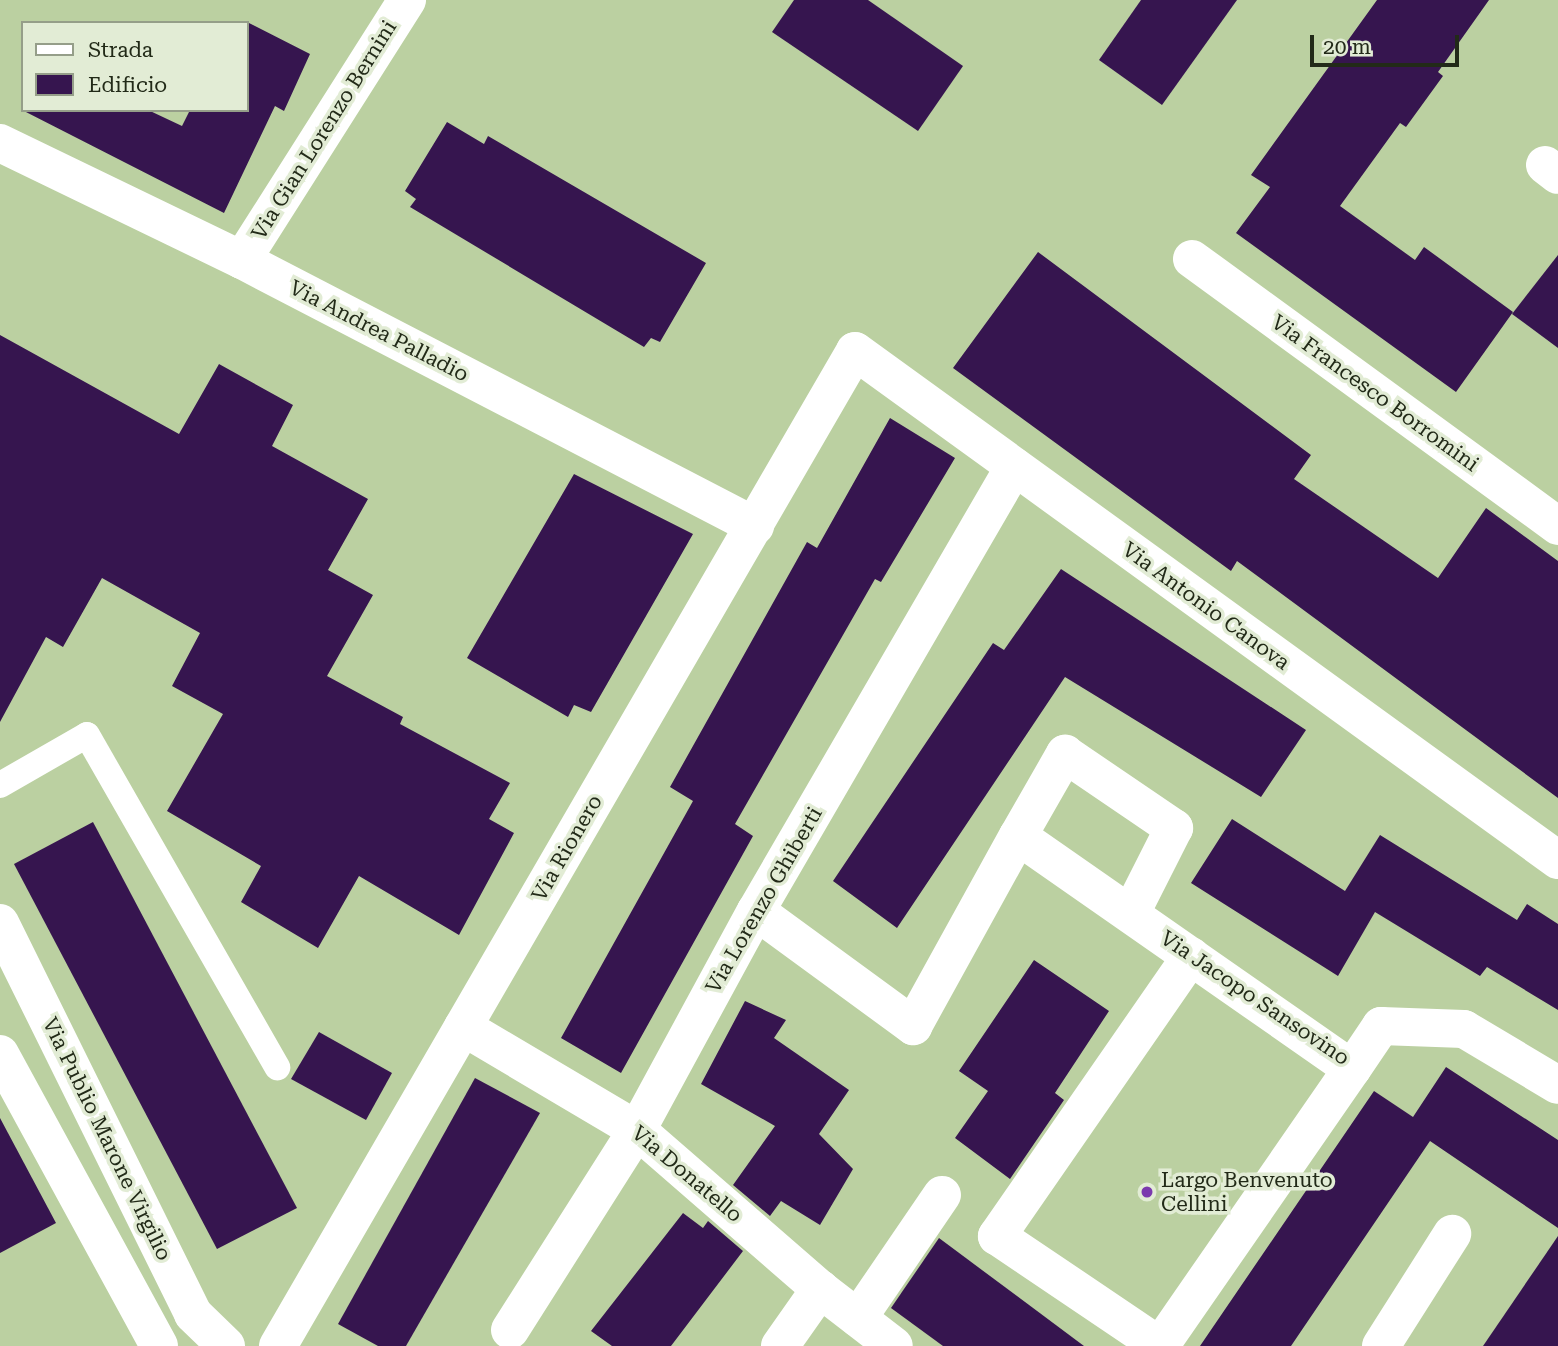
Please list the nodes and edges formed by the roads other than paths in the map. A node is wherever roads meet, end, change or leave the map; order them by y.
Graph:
1 (407, 0) edge
2 (0, 143) edge
3 (1192, 259) dead end
4 (242, 260) junction
5 (855, 351) joint
6 (1014, 467) junction
7 (755, 526) junction
8 (1558, 526) edge
9 (0, 785) edge
10 (1018, 836) junction
11 (1558, 860) edge
12 (756, 911) junction
13 (1131, 913) junction
14 (0, 923) edge
15 (1191, 956) junction
16 (463, 1027) junction
17 (0, 1054) edge
18 (277, 1067) dead end
19 (1352, 1069) junction
20 (1558, 1085) edge
21 (637, 1130) junction
22 (942, 1195) dead end
23 (1452, 1234) dead end
24 (820, 1289) junction
25 (858, 1318) junction
26 (510, 1330) dead end
27 (159, 1346) edge
28 (226, 1346) edge
29 (279, 1346) edge
30 (780, 1346) edge
31 (894, 1346) edge
32 (1381, 1346) edge

1 - 4 street, Via Gian Lorenzo Bernini
2 - 4 street, Via Andrea Palladio
3 - 8 street, Via Francesco Borromini
4 - 7 street, Via Andrea Palladio
5 - 6 street, Via Antonio Canova
5 - 7 street, Via Rionero
6 - 11 street, Via Antonio Canova
6 - 12 street, Via Lorenzo Ghiberti
7 - 16 street, Via Rionero
9 - 18 lane
10 - 12 street
10 - 13 street, Via Jacopo Sansovino
10 - 13 street
12 - 21 street, Via Lorenzo Ghiberti
13 - 15 street, Via Jacopo Sansovino
14 - 28 street, Via Publio Marone Virgilio
15 - 19 street, Via Jacopo Sansovino
15 - 19 street
16 - 21 street, Via Donatello
16 - 29 street, Via Rionero
17 - 27 street
19 - 20 street, Via Jacopo Sansovino
21 - 24 street, Via Donatello
21 - 26 street, Via Lorenzo Ghiberti
22 - 25 street
23 - 32 street
24 - 25 street, Via Donatello
24 - 30 street
25 - 31 street, Via Donatello

